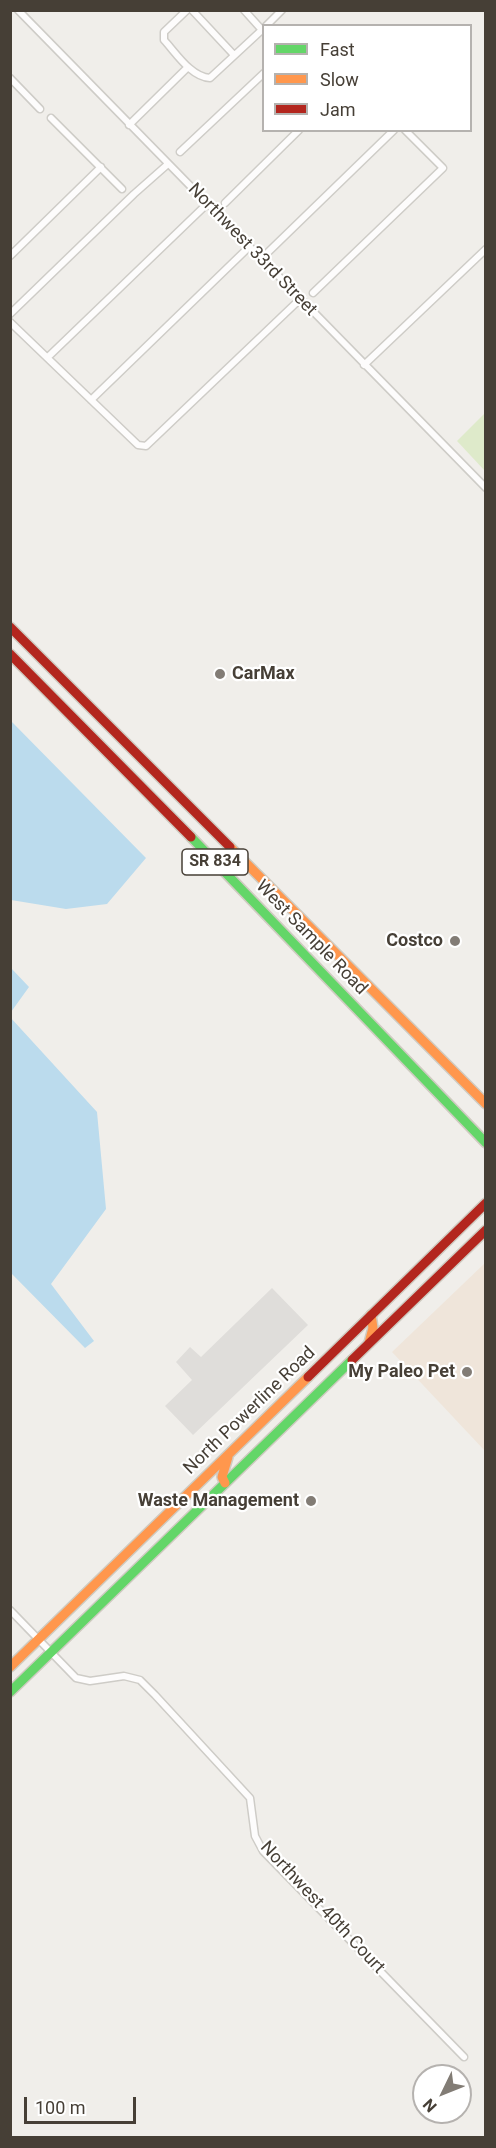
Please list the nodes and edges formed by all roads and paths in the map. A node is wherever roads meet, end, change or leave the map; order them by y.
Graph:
1 (18, 10) edge
2 (187, 10) edge
3 (192, 10) edge
4 (244, 10) edge
5 (282, 10) edge
6 (268, 24) edge
7 (262, 26) edge
8 (262, 30) edge
9 (234, 56) junction
10 (188, 67) junction
11 (262, 75) edge
12 (10, 78) edge
13 (40, 109) dead end
14 (51, 118) dead end
15 (129, 124) junction
16 (297, 132) edge
17 (392, 132) edge
18 (407, 132) edge
19 (180, 152) dead end
20 (168, 164) junction
21 (101, 167) junction
22 (122, 189) dead end
23 (225, 203) dead end
24 (207, 204) junction
25 (249, 247) junction
26 (486, 249) edge
27 (10, 256) edge
28 (261, 258) junction
29 (313, 293) dead end
30 (301, 300) junction
31 (10, 314) edge
32 (10, 322) edge
33 (48, 357) junction
34 (364, 365) junction
35 (91, 400) junction
36 (486, 488) edge
37 (10, 627) edge
38 (10, 654) edge
39 (486, 1104) edge
40 (486, 1143) edge
41 (486, 1203) edge
42 (486, 1230) edge
43 (371, 1315) junction
44 (368, 1345) junction
45 (228, 1455) junction
46 (224, 1484) junction
47 (194, 1488) junction
48 (10, 1610) edge
49 (39, 1640) junction
50 (51, 1653) junction
51 (10, 1667) edge
52 (10, 1692) edge
53 (464, 2057) dead end

1 - 15 street, Northwest 33rd Street
2 - 10 street
3 - 9 street
4 - 7 street
5 - 6 street
8 - 9 street
9 - 10 street
10 - 15 street
11 - 19 street
12 - 13 street
14 - 21 street
15 - 20 street, Northwest 33rd Street
16 - 23 street
17 - 28 street
18 - 29 street
20 - 24 street, Northwest 33rd Street
20 - 31 street
21 - 22 street
21 - 27 street
24 - 25 street, Northwest 33rd Street
24 - 33 street
25 - 28 street, Northwest 33rd Street
25 - 35 street
26 - 34 street
28 - 30 street, Northwest 33rd Street
30 - 34 street, Northwest 33rd Street
30 - 35 street
32 - 33 street
33 - 35 street
34 - 36 street, Northwest 33rd Street
37 - 39 main road, West Sample Road / SR 834
38 - 40 main road, West Sample Road / SR 834
41 - 43 main road, North Powerline Road
42 - 44 main road, North Powerline Road
43 - 44 main road
43 - 45 main road, North Powerline Road
44 - 46 main road, North Powerline Road
45 - 46 main road
45 - 47 main road, North Powerline Road
46 - 47 main road
46 - 50 main road, North Powerline Road
47 - 49 main road, North Powerline Road
48 - 49 street, Northwest 40th Court
49 - 50 street, Northwest 40th Court
49 - 51 main road, North Powerline Road
50 - 52 main road, North Powerline Road
50 - 53 street, Northwest 40th Court

